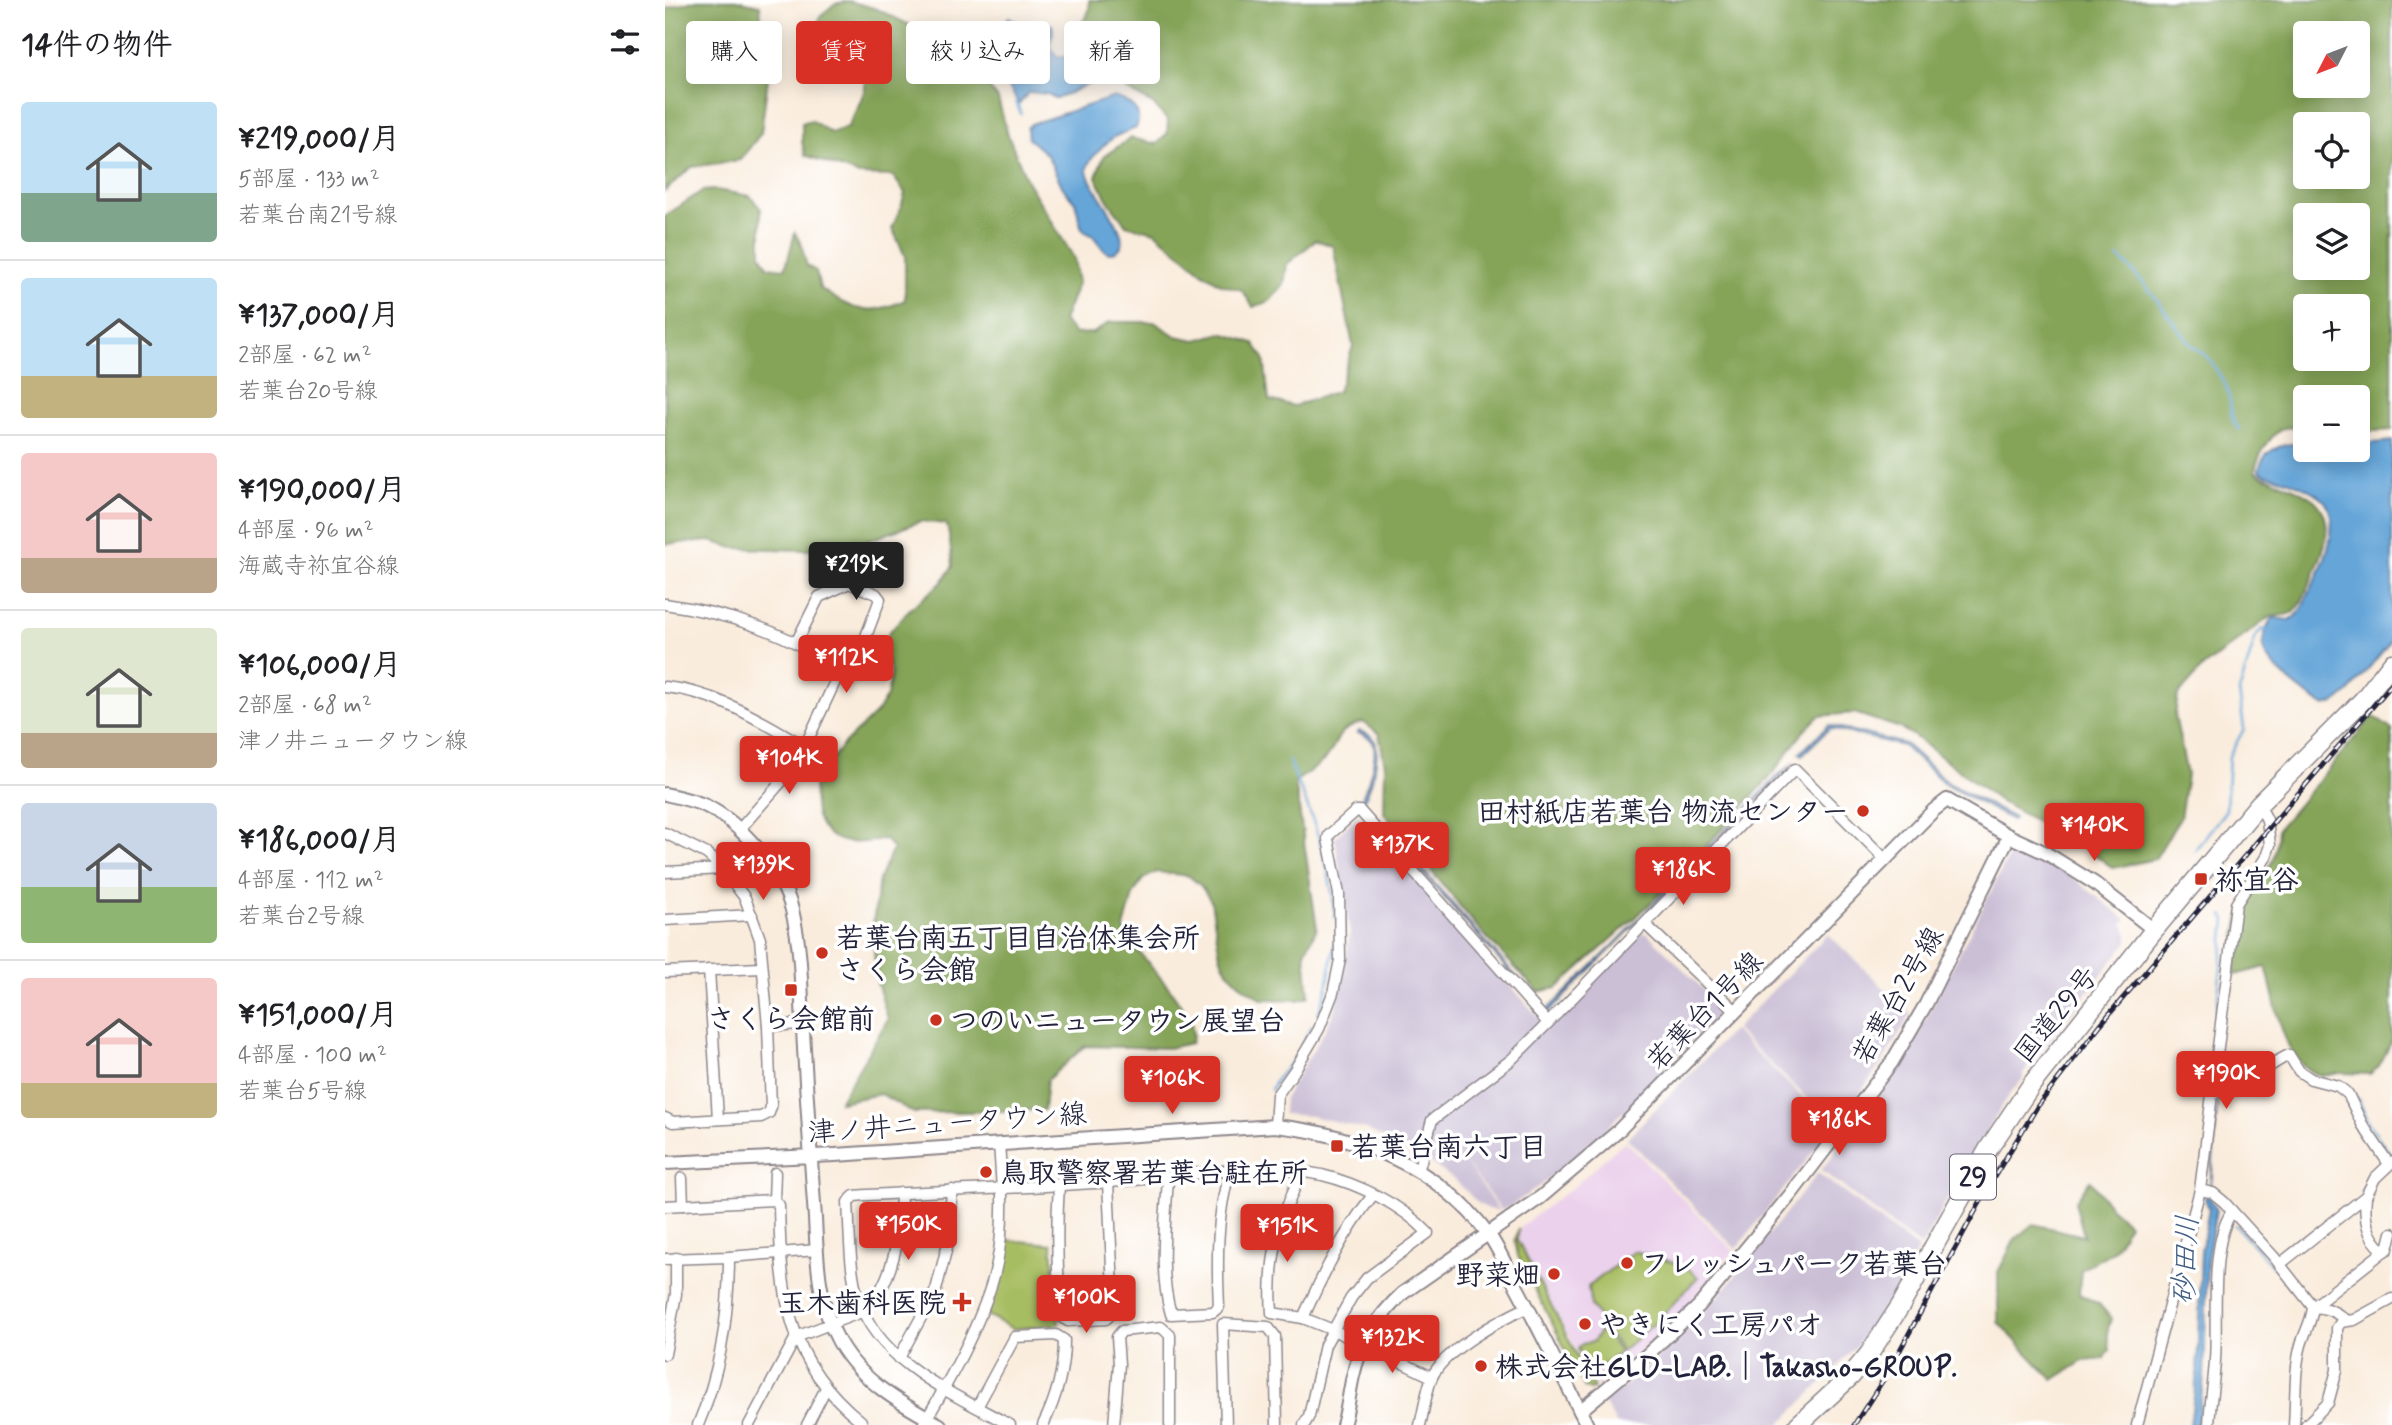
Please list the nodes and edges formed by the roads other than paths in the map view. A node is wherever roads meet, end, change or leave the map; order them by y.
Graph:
1 (665, 604) edge
2 (796, 643) junction
3 (2392, 663) edge
4 (839, 673) junction
5 (665, 687) edge
6 (805, 746) junction
7 (665, 794) edge
8 (2259, 804) junction
9 (739, 830) junction
10 (665, 833) edge
11 (2009, 836) junction
12 (1886, 860) junction
13 (723, 869) junction
14 (665, 872) edge
15 (752, 915) junction
16 (665, 920) edge
17 (1645, 924) junction
18 (2154, 930) junction
19 (762, 968) junction
20 (709, 970) junction
21 (665, 972) edge
22 (1736, 1011) junction
23 (1548, 1023) junction
24 (802, 1024) junction
25 (768, 1026) junction
26 (2213, 1092) junction
27 (665, 1118) edge
28 (718, 1119) junction
29 (1275, 1126) junction
30 (999, 1144) junction
31 (810, 1156) junction
32 (665, 1163) edge
33 (2391, 1163) edge
34 (1230, 1171) junction
35 (1302, 1172) junction
36 (1418, 1172) junction
37 (775, 1173) dead end
38 (1168, 1177) junction
39 (682, 1178) dead end
40 (1108, 1182) junction
41 (1059, 1184) junction
42 (1003, 1186) junction
43 (952, 1190) junction
44 (2200, 1190) junction
45 (901, 1193) junction
46 (1373, 1195) junction
47 (2366, 1196) junction
48 (774, 1200) junction
49 (683, 1205) junction
50 (665, 1206) edge
51 (2232, 1212) junction
52 (2392, 1233) edge
53 (1489, 1235) junction
54 (2388, 1249) edge
55 (817, 1250) junction
56 (780, 1253) junction
57 (729, 1257) junction
58 (676, 1258) junction
59 (665, 1259) edge
60 (2280, 1264) junction
61 (2392, 1299) edge
62 (1528, 1307) junction
63 (2313, 1307) junction
64 (864, 1311) junction
65 (1303, 1318) junction
66 (2346, 1321) junction
67 (831, 1325) junction
68 (1333, 1329) junction
69 (796, 1338) junction
70 (1364, 1345) junction
71 (665, 1354) edge
72 (899, 1358) junction
73 (1433, 1377) junction
74 (826, 1388) junction
75 (943, 1388) junction
76 (977, 1407) junction
77 (1580, 1411) junction
78 (925, 1422) edge
79 (698, 1425) edge
80 (749, 1425) edge
81 (807, 1425) edge
82 (861, 1425) edge
83 (940, 1425) edge
84 (1010, 1425) edge
85 (1043, 1425) edge
86 (1114, 1425) edge
87 (1170, 1425) edge
88 (1226, 1425) edge
89 (1277, 1425) edge
90 (1304, 1425) edge
91 (1343, 1425) edge
92 (1420, 1425) edge
93 (1587, 1425) edge
94 (1798, 1425) edge
95 (2137, 1425) edge
96 (2209, 1425) edge
97 (2294, 1425) edge
98 (2306, 1425) edge

1 - 2 street
2 - 4 street
2 - 4 street
3 - 8 highway, 国道29号 / 29
4 - 6 street
5 - 6 street
6 - 9 street
7 - 9 street
8 - 18 highway, 国道29号 / 29
8 - 26 street
9 - 24 street
10 - 13 street
11 - 12 street, 若葉台1号線
11 - 18 street, 若葉台1号線
11 - 77 street, 若葉台2号線
12 - 17 street
12 - 22 street, 若葉台1号線
13 - 14 street
13 - 15 street
15 - 16 street
15 - 19 street
17 - 22 street
17 - 23 street
18 - 94 highway, 国道29号 / 29
19 - 20 street
19 - 25 street
20 - 21 street
20 - 28 street
22 - 53 street, 若葉台1号線
23 - 29 street
23 - 36 street
24 - 25 street
24 - 31 street
25 - 28 street
26 - 33 street
26 - 44 street
27 - 28 street
29 - 30 street, 津ノ井ニュータウン線
29 - 36 street, 津ノ井ニュータウン線
30 - 31 street, 津ノ井ニュータウン線
30 - 42 street
31 - 32 street, 津ノ井ニュータウン線
31 - 55 street
33 - 47 street
34 - 35 street
34 - 38 street
34 - 38 street
35 - 46 street
35 - 65 street
36 - 53 street, 津ノ井ニュータウン線
37 - 48 street
38 - 40 street
39 - 49 street
40 - 41 street
40 - 41 street
41 - 42 street
42 - 43 street
42 - 75 street
43 - 45 street
43 - 72 street
44 - 51 street
44 - 95 street
45 - 64 street
45 - 64 street
46 - 65 street
46 - 68 street
47 - 54 street
47 - 60 street
48 - 49 street
48 - 56 street
49 - 50 street
51 - 60 street
51 - 96 street
52 - 54 street
53 - 62 street, 津ノ井ニュータウン線
53 - 70 street, 若葉台1号線
54 - 63 street
55 - 56 street
55 - 67 street
56 - 57 street
56 - 69 street
57 - 58 street
57 - 79 street
58 - 59 street
58 - 71 street
60 - 63 street
61 - 66 street
62 - 73 street
62 - 77 street, 津ノ井ニュータウン線
63 - 66 street
63 - 97 street
64 - 67 street
64 - 72 street
65 - 68 street
66 - 98 street
67 - 69 street
67 - 78 street
68 - 70 street
68 - 90 street
69 - 74 street
69 - 80 street
70 - 73 street
70 - 91 street, 若葉台1号線
72 - 75 street
73 - 92 street
74 - 81 street
74 - 82 street
75 - 76 street
75 - 78 street
76 - 84 street
76 - 85 street
77 - 93 street, 津ノ井ニュータウン線
78 - 83 street
86 - 87 street
88 - 89 street

